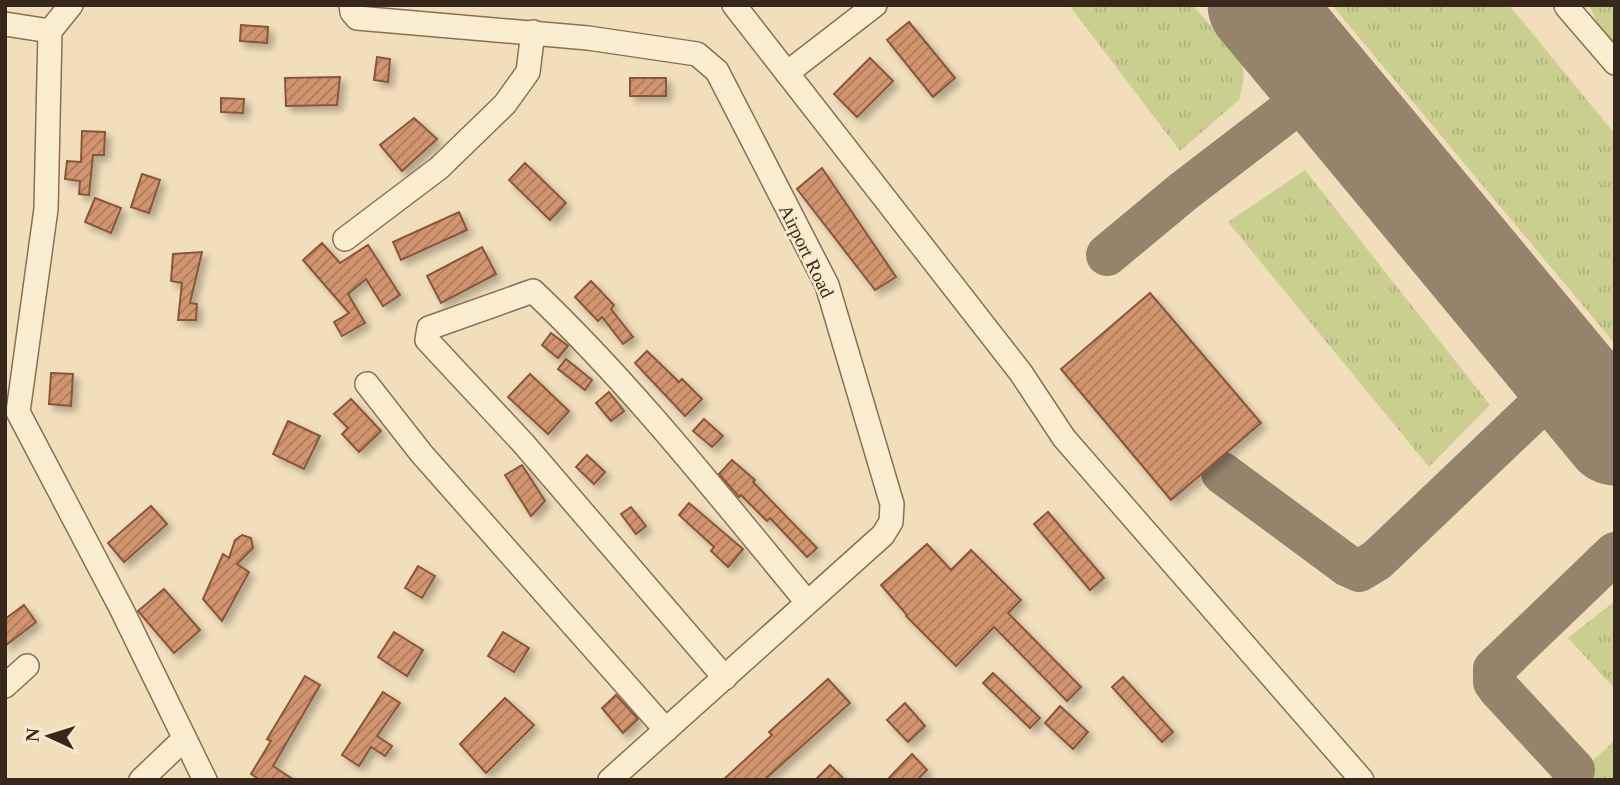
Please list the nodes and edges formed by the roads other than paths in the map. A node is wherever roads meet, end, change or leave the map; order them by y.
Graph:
1 (71, 5) edge
2 (351, 5) edge
3 (734, 5) edge
4 (875, 5) edge
5 (1566, 6) edge
6 (5, 24) edge
7 (50, 31) junction
8 (533, 32) junction
9 (1615, 62) edge
10 (787, 73) junction
11 (345, 239) dead end
12 (367, 384) dead end
13 (807, 602) junction
14 (27, 666) dead end
15 (725, 678) junction
16 (5, 686) edge
17 (666, 730) junction
18 (184, 739) junction
19 (141, 780) edge
20 (205, 780) edge
21 (610, 780) edge
22 (1362, 780) edge

1 - 7 street
2 - 8 street, Airport Road
3 - 10 street
4 - 10 street
5 - 9 street
6 - 7 street
7 - 18 street
8 - 11 street
8 - 13 street, Airport Road
10 - 22 street
12 - 17 street
13 - 15 street, Airport Road
13 - 15 street
14 - 16 street
15 - 17 street, Airport Road
17 - 21 street, Airport Road
18 - 19 street
18 - 20 street

